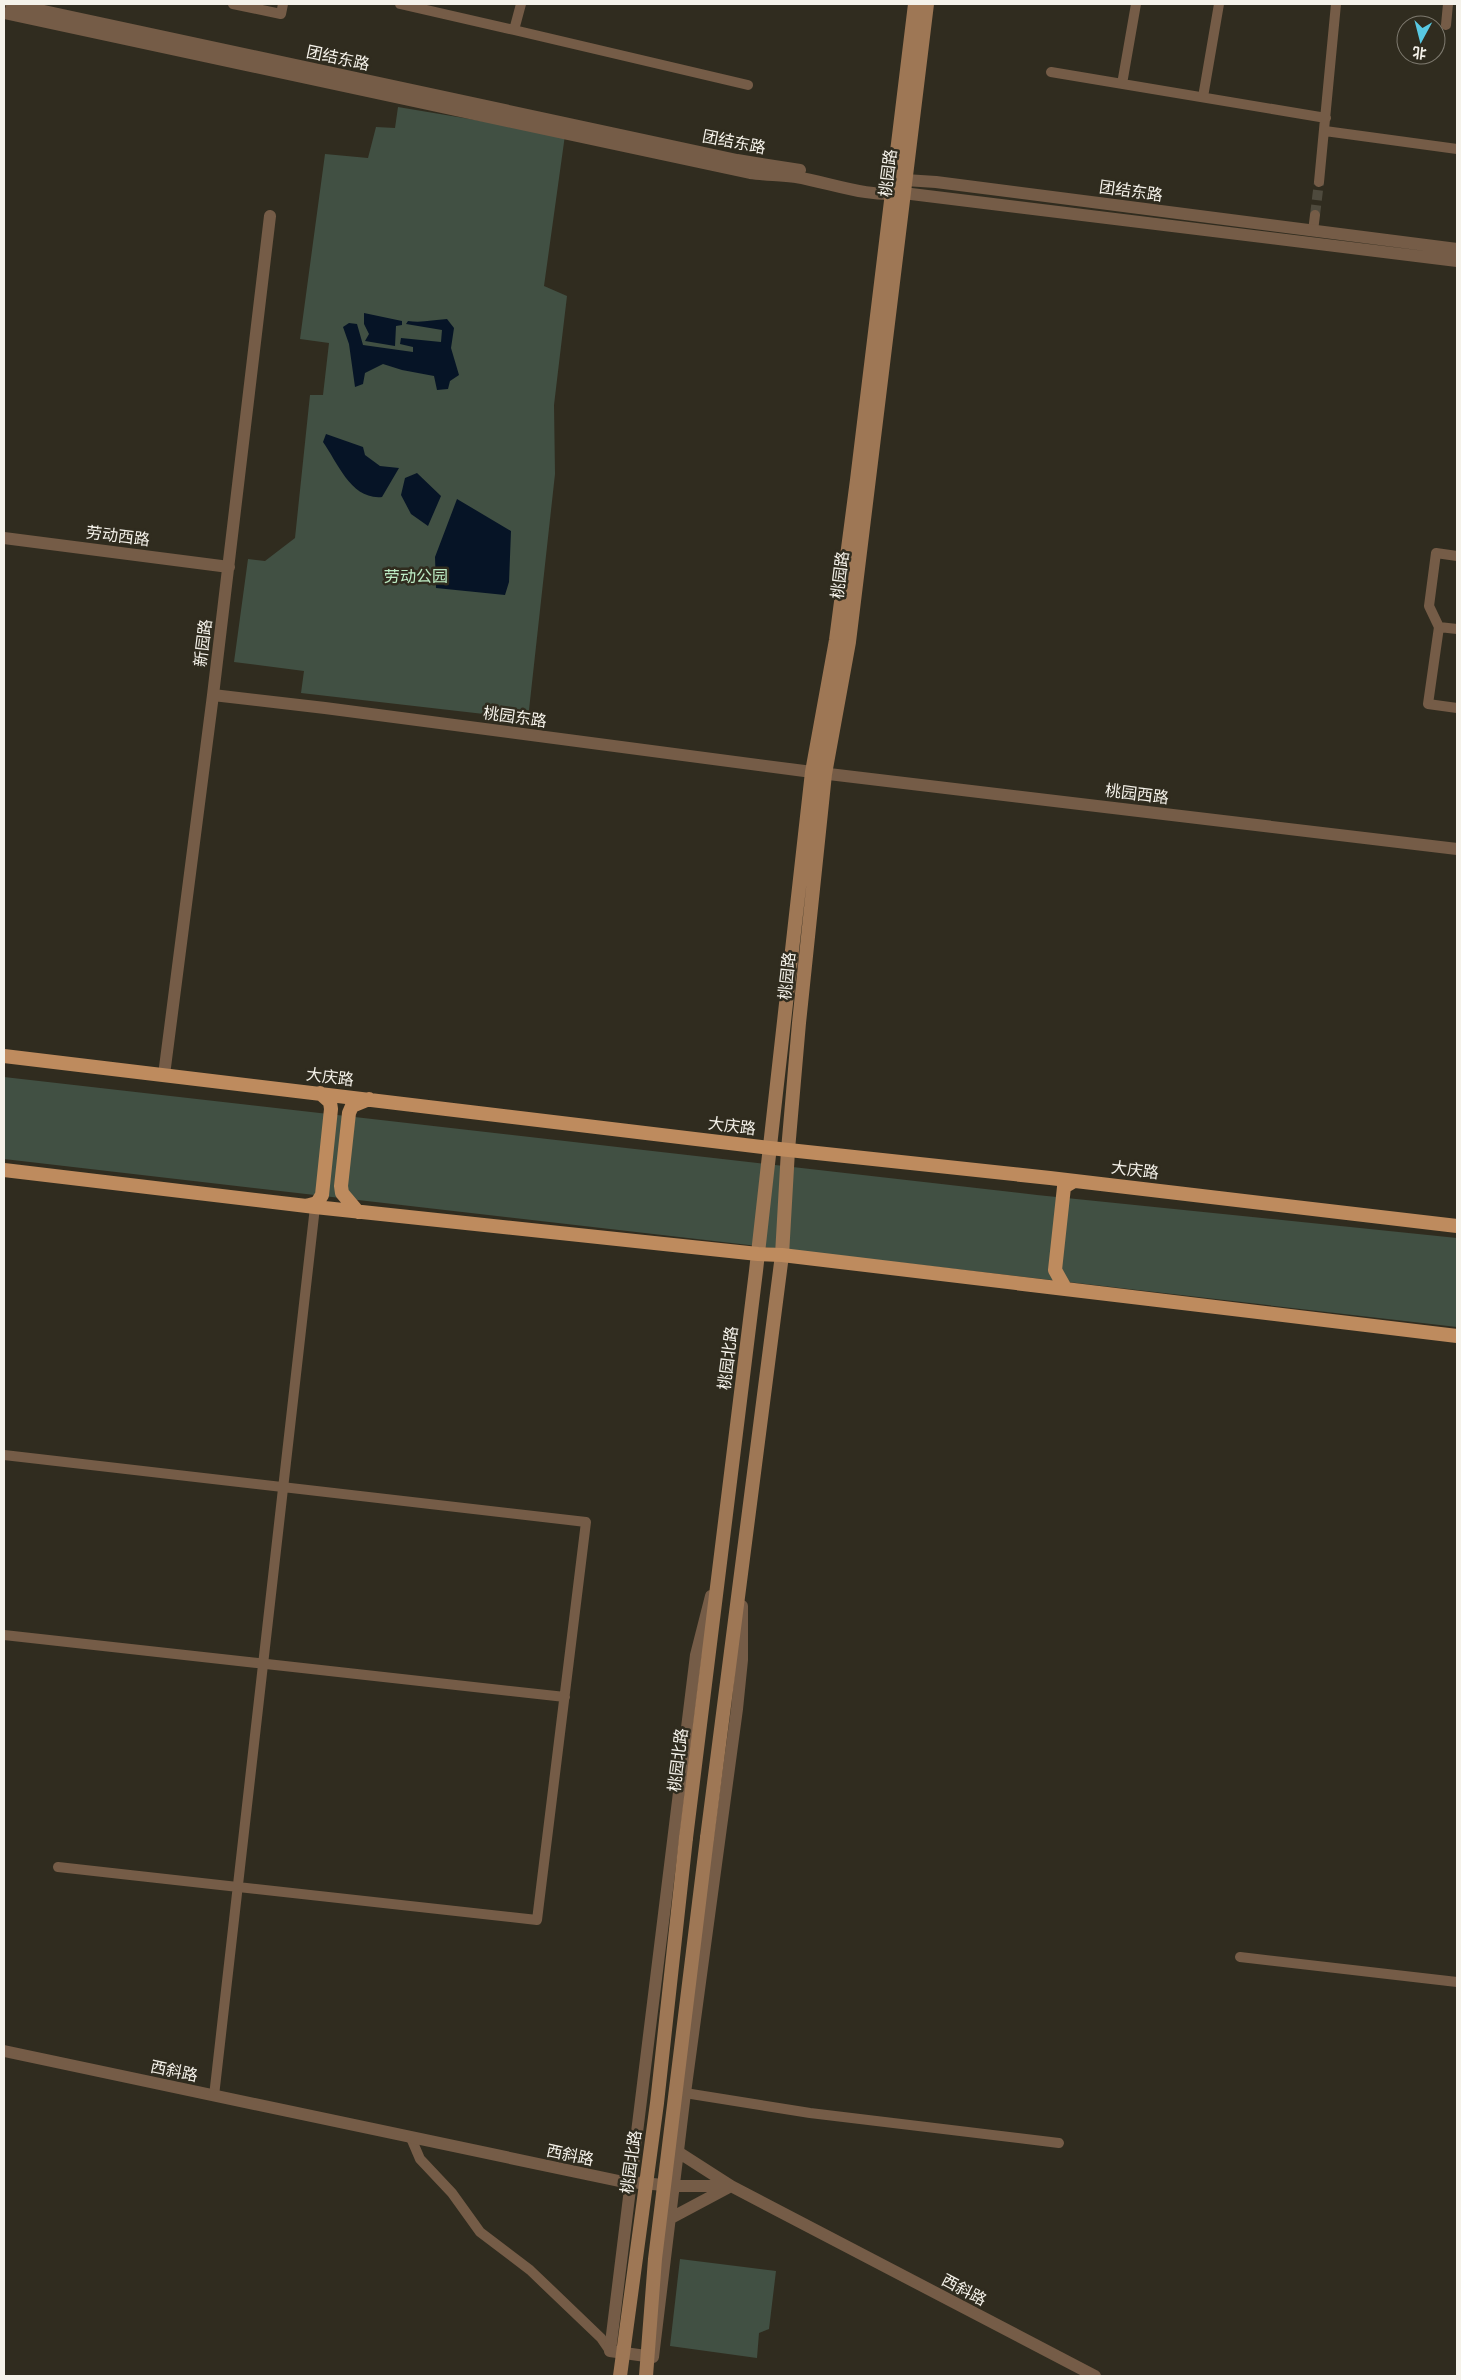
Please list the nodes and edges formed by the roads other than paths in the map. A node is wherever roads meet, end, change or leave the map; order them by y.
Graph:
1 (12, 4) edge
2 (233, 4) edge
3 (283, 4) edge
4 (400, 4) edge
5 (521, 4) edge
6 (916, 4) edge
7 (927, 4) edge
8 (1136, 4) edge
9 (1219, 4) edge
10 (1336, 4) edge
11 (1448, 4) edge
12 (4, 13) edge
13 (1446, 25) dead end
14 (514, 30) junction
15 (1051, 72) dead end
16 (1122, 84) junction
17 (748, 85) dead end
18 (1203, 97) junction
19 (1326, 118) junction
20 (1325, 131) junction
21 (1457, 150) edge
22 (1319, 182) tunnel mouth
23 (899, 188) junction
24 (1315, 215) tunnel mouth
25 (270, 216) dead end
26 (1313, 231) junction
27 (1457, 249) edge
28 (1457, 261) edge
29 (4, 538) edge
30 (1457, 556) edge
31 (229, 567) junction
32 (1439, 627) junction
33 (1457, 629) edge
34 (213, 696) junction
35 (1457, 708) edge
36 (819, 773) junction
37 (1457, 849) edge
38 (4, 1056) edge
39 (164, 1075) junction
40 (320, 1093) junction
41 (370, 1099) junction
42 (770, 1148) junction
43 (788, 1150) junction
44 (4, 1170) edge
45 (1052, 1178) junction
46 (1074, 1181) junction
47 (311, 1207) junction
48 (358, 1212) junction
49 (1457, 1226) edge
50 (758, 1254) junction
51 (782, 1255) junction
52 (1039, 1285) junction
53 (1065, 1288) junction
54 (1457, 1336) edge
55 (4, 1455) edge
56 (284, 1487) junction
57 (721, 1557) junction
58 (741, 1576) junction
59 (4, 1635) edge
60 (264, 1664) junction
61 (564, 1697) junction
62 (58, 1867) dead end
63 (238, 1888) junction
64 (1240, 1957) dead end
65 (1457, 1982) edge
66 (4, 2051) edge
67 (685, 2094) junction
68 (214, 2096) junction
69 (411, 2138) junction
70 (1059, 2144) dead end
71 (678, 2152) junction
72 (631, 2183) junction
73 (675, 2186) junction
74 (731, 2186) junction
75 (671, 2218) junction
76 (610, 2351) junction
77 (620, 2376) edge
78 (646, 2376) edge
79 (1095, 2376) edge

1 - 23 street, 团结东路
2 - 3 street
4 - 14 street
5 - 14 street
6 - 23 main road, 桃园路
7 - 23 main road, 桃园路
8 - 16 street
9 - 18 street
10 - 19 street
11 - 13 street
12 - 23 street
14 - 17 street
15 - 16 street
16 - 18 street
18 - 19 street
19 - 20 street
20 - 21 street
20 - 22 street
23 - 26 street, 团结东路
23 - 28 street
23 - 36 main road, 桃园路
24 - 26 street
25 - 31 street, 新园路
26 - 27 street, 团结东路
29 - 31 street, 劳动西路
30 - 32 street
31 - 34 street, 新园路
32 - 33 street
32 - 35 street
34 - 36 street, 桃园东路
34 - 39 street, 新园路
36 - 37 street, 桃园西路
36 - 42 main road, 桃园路
36 - 43 main road, 桃园路
38 - 39 main road, 大庆路
39 - 40 main road, 大庆路
40 - 41 main road, 大庆路
40 - 47 main road
41 - 42 main road, 大庆路
41 - 48 main road
42 - 43 main road, 大庆路
42 - 50 main road, 桃园北路
43 - 45 main road, 大庆路
43 - 51 main road
44 - 47 main road
45 - 46 main road, 大庆路
45 - 52 main road
46 - 49 main road, 大庆路
46 - 53 main road
47 - 48 main road
47 - 56 street
48 - 50 main road
50 - 51 main road
50 - 57 main road, 桃园北路
51 - 52 main road
51 - 58 main road
52 - 53 main road
53 - 54 main road
55 - 56 street
56 - 60 street
56 - 61 street
57 - 72 street
57 - 77 main road, 桃园北路, bridge
58 - 67 street
58 - 78 main road, bridge
59 - 60 street
60 - 61 street
60 - 63 street
61 - 63 street
62 - 63 street
63 - 68 street
64 - 65 street
66 - 68 street, 西斜路
67 - 70 street
67 - 71 street
68 - 69 street, 西斜路
69 - 72 street, 西斜路
69 - 76 street
71 - 73 street
71 - 74 street
72 - 73 street, 西斜路
72 - 76 street
73 - 74 street, 西斜路
73 - 75 street
74 - 75 street
74 - 79 street, 西斜路
75 - 76 street

